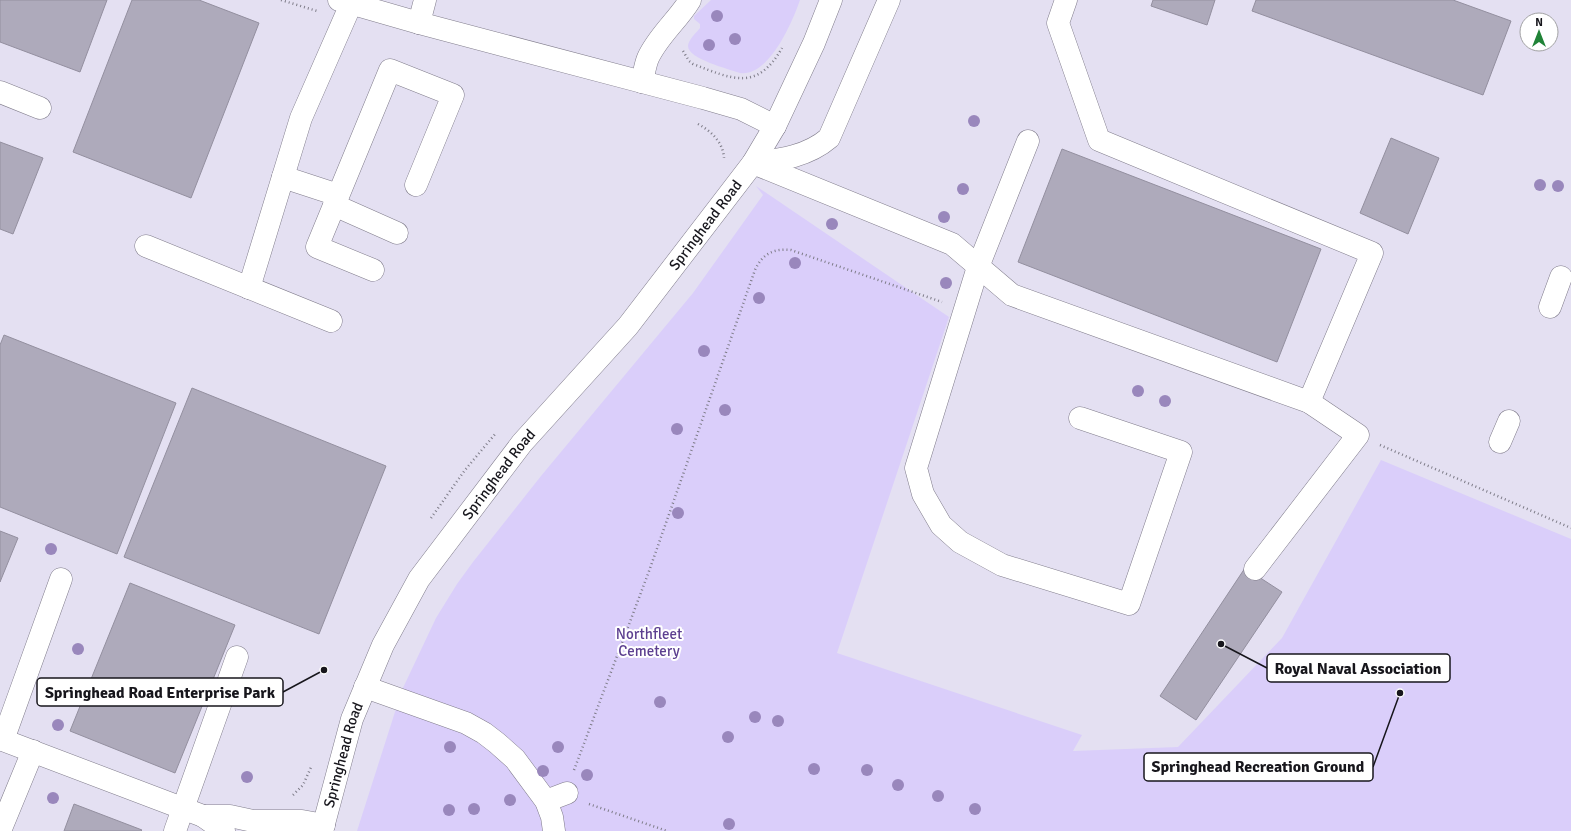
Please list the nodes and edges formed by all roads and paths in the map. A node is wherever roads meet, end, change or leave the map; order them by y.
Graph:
1 (425, 0) edge
2 (690, 0) edge
3 (831, 0) edge
4 (889, 0) edge
5 (1066, 0) edge
6 (345, 2) edge
7 (677, 19) junction
8 (419, 23) junction
9 (786, 42) dead end
10 (642, 82) junction
11 (0, 92) edge
12 (40, 108) dead end
13 (775, 126) junction
14 (1028, 141) dead end
15 (753, 163) junction
16 (283, 177) junction
17 (416, 184) dead end
18 (336, 200) junction
19 (397, 233) dead end
20 (146, 246) dead end
21 (978, 266) junction
22 (373, 270) dead end
23 (1562, 277) dead end
24 (249, 288) junction
25 (947, 303) dead end
26 (1550, 307) dead end
27 (331, 321) dead end
28 (1309, 402) junction
29 (1080, 418) dead end
30 (1509, 421) dead end
31 (1358, 436) junction
32 (1500, 442) dead end
33 (1571, 528) edge
34 (1254, 569) dead end
35 (61, 579) dead end
36 (237, 657) dead end
37 (365, 687) junction
38 (1, 739) edge
39 (33, 751) junction
40 (567, 793) junction
41 (546, 801) junction
42 (182, 808) junction
43 (203, 816) junction
44 (323, 828) edge
45 (0, 831) edge
46 (175, 831) edge
47 (224, 831) edge
48 (554, 831) edge
49 (667, 831) edge

1 - 8 street
2 - 7 street
3 - 13 street, Springhead Road
4 - 15 street
5 - 28 street
6 - 8 street
6 - 16 street
7 - 9 path
7 - 10 street
8 - 10 street
10 - 13 street
11 - 12 street
13 - 15 street, Springhead Road
14 - 21 street
15 - 21 street
15 - 37 street, Springhead Road
16 - 18 street
16 - 24 street
17 - 18 street
18 - 19 street
18 - 22 street
20 - 24 street
21 - 28 street
21 - 29 street
23 - 26 street
24 - 27 street
25 - 40 path
28 - 31 street
30 - 32 street
31 - 33 path
31 - 34 street
35 - 38 street
36 - 42 street
37 - 41 street
37 - 44 street, Springhead Road
38 - 39 street
39 - 42 street
39 - 45 street
40 - 41 street
40 - 49 path
41 - 48 street
42 - 43 street
42 - 46 street
43 - 44 street
43 - 47 street

